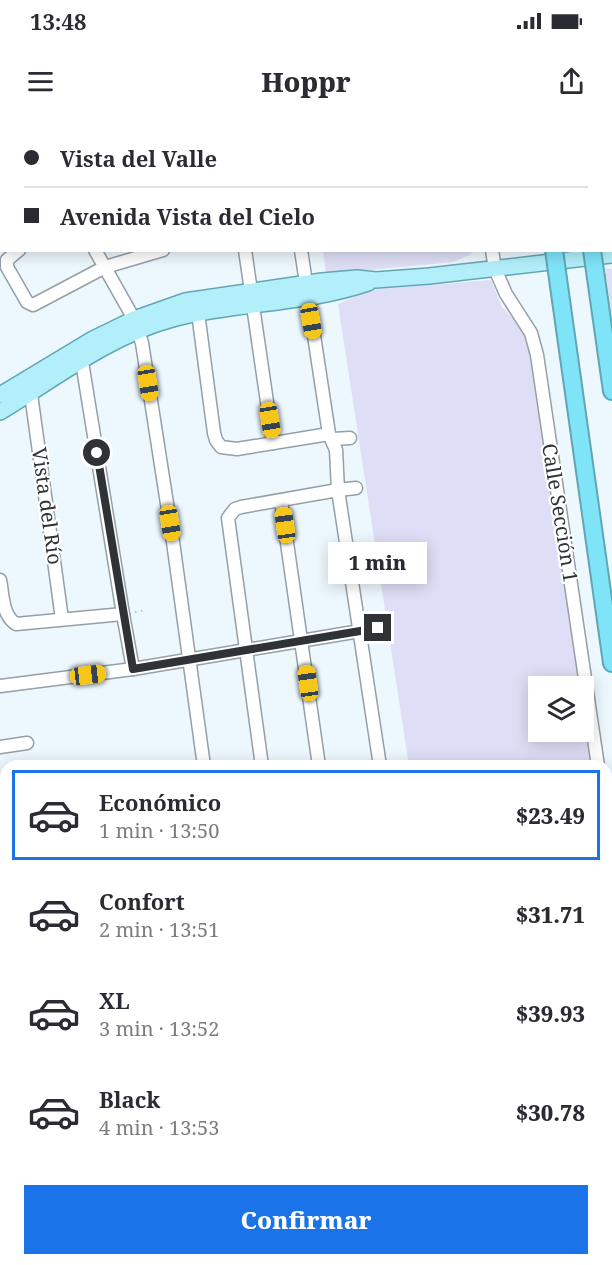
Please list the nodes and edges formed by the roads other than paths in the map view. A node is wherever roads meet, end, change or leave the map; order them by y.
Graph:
1 (17, 252) edge
2 (96, 252) edge
3 (156, 252) edge
4 (245, 252) edge
5 (301, 252) edge
6 (492, 252) edge
7 (554, 252) edge
8 (592, 252) edge
9 (612, 255) edge
10 (105, 267) junction
11 (495, 269) junction
12 (306, 290) junction
13 (252, 298) junction
14 (198, 314) junction
15 (136, 325) junction
16 (82, 362) junction
17 (612, 392) edge
18 (31, 393) junction
19 (0, 394) edge
20 (0, 412) edge
21 (331, 437) junction
22 (350, 438) dead end
23 (273, 443) junction
24 (356, 488) dead end
25 (338, 490) junction
26 (281, 501) junction
27 (0, 580) edge
28 (123, 614) junction
29 (62, 619) junction
30 (378, 628) dead end
31 (359, 632) junction
32 (302, 641) junction
33 (246, 650) junction
34 (188, 659) junction
35 (612, 663) edge
36 (133, 669) junction
37 (0, 686) edge
38 (27, 743) dead end
39 (0, 747) edge
40 (203, 760) edge
41 (261, 760) edge
42 (318, 760) edge
43 (379, 760) edge
44 (597, 760) edge

1 - 10 street
2 - 10 street
3 - 10 street
4 - 13 street
5 - 12 street
6 - 11 street, Calle Sección 1
7 - 35 highway, bridge
8 - 17 highway, bridge
9 - 11 main road
10 - 15 street
11 - 12 main road
11 - 44 street, Calle Sección 1
12 - 13 main road
12 - 21 street
13 - 14 main road
13 - 15 main road
13 - 23 street
14 - 15 main road
14 - 23 street
15 - 16 main road
15 - 19 main road
15 - 34 street
16 - 18 main road
16 - 28 street
18 - 20 main road
18 - 29 street, Vista del Río
21 - 22 street
21 - 23 street
21 - 25 street
24 - 25 street
25 - 26 street
25 - 31 street
26 - 32 street
26 - 33 street
27 - 29 street
28 - 29 street
28 - 36 street
30 - 31 street
31 - 32 street
31 - 43 street
32 - 33 street
32 - 42 street
33 - 34 street
33 - 41 street
34 - 36 street
34 - 40 street
36 - 37 street
38 - 39 street

